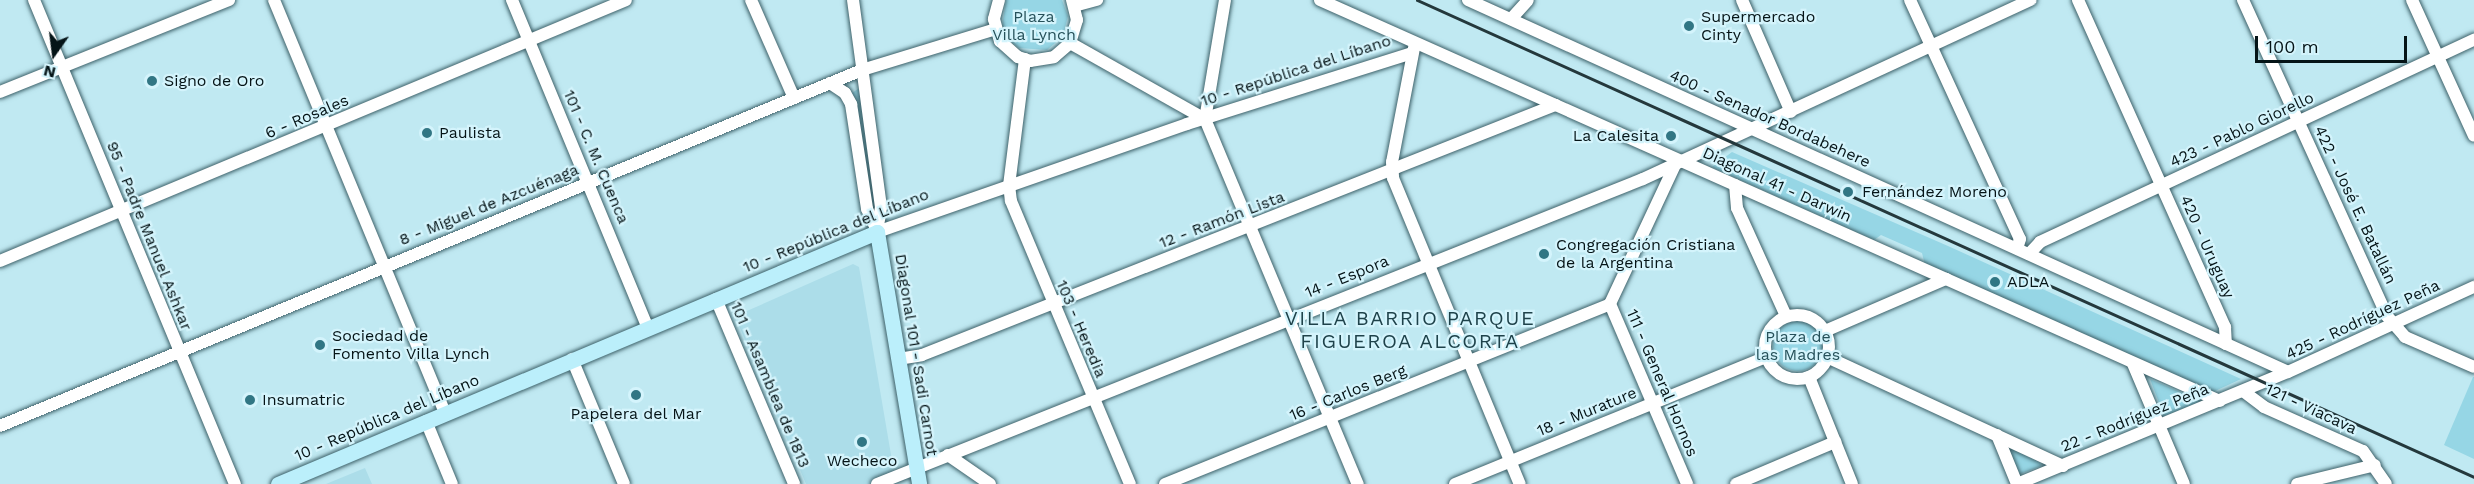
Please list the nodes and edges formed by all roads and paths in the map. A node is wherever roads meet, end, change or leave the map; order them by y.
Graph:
1 (34, 0) edge
2 (229, 0) edge
3 (274, 0) edge
4 (512, 0) edge
5 (626, 0) edge
6 (751, 0) edge
7 (853, 0) edge
8 (999, 0) edge
9 (1097, 0) edge
10 (1225, 0) edge
11 (1320, 0) edge
12 (1468, 0) edge
13 (1528, 0) edge
14 (1742, 0) edge
15 (1910, 0) edge
16 (2031, 0) edge
17 (2078, 0) edge
18 (2243, 0) edge
19 (2412, 0) edge
20 (1073, 3) edge
21 (1511, 19) junction
22 (996, 29) junction
23 (528, 39) junction
24 (2474, 40) edge
25 (1070, 43) junction
26 (1930, 45) junction
27 (1414, 49) junction
28 (2438, 57) junction
29 (1025, 59) junction
30 (63, 68) junction
31 (862, 70) junction
32 (830, 83) junction
33 (0, 92) edge
34 (794, 98) junction
35 (1555, 105) junction
36 (1791, 112) junction
37 (1205, 119) junction
38 (2298, 122) junction
39 (326, 127) junction
40 (1753, 129) junction
41 (2474, 136) edge
42 (1679, 163) junction
43 (1392, 172) junction
44 (588, 183) junction
45 (1009, 185) junction
46 (1735, 185) junction
47 (2162, 185) junction
48 (122, 213) junction
49 (1247, 227) junction
50 (877, 232) junction
51 (2023, 252) junction
52 (0, 261) edge
53 (1428, 262) junction
54 (384, 264) junction
55 (1946, 279) junction
56 (2474, 287) edge
57 (716, 299) junction
58 (1053, 304) junction
59 (1610, 304) junction
60 (1786, 316) junction
61 (1287, 318) junction
62 (2393, 325) junction
63 (648, 328) junction
64 (1825, 331) junction
65 (2226, 344) junction
66 (179, 352) junction
67 (1766, 357) junction
68 (1827, 357) junction
69 (572, 359) junction
70 (898, 359) junction
71 (1469, 361) junction
72 (2133, 364) junction
73 (2474, 367) edge
74 (2288, 372) junction
75 (1809, 376) junction
76 (2265, 382) joint
77 (2243, 392) junction
78 (1093, 398) junction
79 (2220, 401) junction
80 (1653, 403) junction
81 (445, 413) junction
82 (1331, 418) junction
83 (426, 421) junction
84 (0, 426) edge
85 (2160, 426) junction
86 (1997, 435) junction
87 (1834, 442) junction
88 (948, 455) junction
89 (1510, 461) junction
90 (2375, 465) junction
91 (2063, 466) junction
92 (916, 468) junction
93 (285, 483) edge
94 (235, 484) edge
95 (452, 484) edge
96 (624, 484) edge
97 (794, 484) edge
98 (877, 484) edge
99 (920, 484) edge
100 (990, 484) edge
101 (1130, 484) edge
102 (1165, 484) edge
103 (1358, 484) edge
104 (1455, 484) edge
105 (1520, 484) edge
106 (1687, 484) edge
107 (1736, 484) edge
108 (1852, 484) edge
109 (2017, 484) edge
110 (2184, 484) edge
111 (2297, 484) edge
112 (2386, 484) edge

1 - 30 street, 95 - Padre Manuel Ashkar
2 - 30 street
3 - 39 street
4 - 23 street, 101 - C. M. Cuenca
5 - 23 street, 6 - Rosales
6 - 34 street
7 - 31 street, Diagonal 101 - Sadi Carnot
8 - 22 street
9 - 20 street
10 - 37 street
11 - 27 street, Diagonal 41 - Darwin
12 - 21 street, 400 - Senador Bordabehere
13 - 21 street
14 - 36 street
15 - 26 street
16 - 26 street, 14 - Espora
17 - 47 street, 420 - Uruguay
18 - 38 street, 422 - José E. Batallán
19 - 28 street
20 - 25 street
21 - 40 street, 400 - Senador Bordabehere
22 - 29 street
22 - 31 street, 8 - Miguel de Azcuénaga
23 - 39 street, 6 - Rosales
23 - 44 street, 101 - C. M. Cuenca
24 - 28 street, 423 - Pablo Giorello
25 - 29 street
25 - 37 street
26 - 36 street, 14 - Espora
26 - 51 street
27 - 35 street, Diagonal 41 - Darwin
27 - 37 street, 10 - República del Líbano
27 - 43 street
28 - 38 street, 423 - Pablo Giorello
28 - 41 street
29 - 45 street
30 - 33 street
30 - 48 street, 95 - Padre Manuel Ashkar
31 - 32 street, 8 - Miguel de Azcuénaga
31 - 50 street, Diagonal 101 - Sadi Carnot
32 - 34 street, 8 - Miguel de Azcuénaga
32 - 50 street, Diagonal 101 - Sadi Carnot
34 - 44 street, 8 - Miguel de Azcuénaga
35 - 42 street, Diagonal 41 - Darwin
35 - 43 street, 12 - Ramón Lista
36 - 40 street, 14 - Espora
37 - 45 street, 10 - República del Líbano
37 - 49 street
38 - 47 street, 423 - Pablo Giorello
38 - 62 street, 422 - José E. Batallán
39 - 48 street, 6 - Rosales
39 - 54 street
40 - 42 street, 14 - Espora
40 - 51 street, 400 - Senador Bordabehere
42 - 46 street, Diagonal 41 - Darwin
42 - 53 street, 14 - Espora
42 - 59 street, 111 - General Hornos
43 - 49 street, 12 - Ramón Lista
43 - 53 street
44 - 54 street, 8 - Miguel de Azcuénaga
44 - 63 street, 101 - C. M. Cuenca
45 - 50 street, 10 - República del Líbano
45 - 58 street, 103 - Heredia
46 - 55 street, Diagonal 41 - Darwin
46 - 60 street
47 - 51 street, 423 - Pablo Giorello
47 - 65 street, 420 - Uruguay
48 - 52 street, 6 - Rosales
48 - 66 street, 95 - Padre Manuel Ashkar
49 - 58 street, 12 - Ramón Lista
49 - 61 street
50 - 57 main road, 10 - República del Líbano
50 - 70 main road, Diagonal 101 - Sadi Carnot
51 - 65 street, 400 - Senador Bordabehere
53 - 61 street, 14 - Espora
53 - 71 street
54 - 66 street, 8 - Miguel de Azcuénaga
54 - 81 street
55 - 64 street
55 - 72 street, Diagonal 41 - Darwin
56 - 62 street, 425 - Rodríguez Peña
57 - 63 main road, 10 - República del Líbano
57 - 97 street, 101 - Asamblea de 1813
58 - 70 street, 12 - Ramón Lista
58 - 78 street, 103 - Heredia
59 - 71 street, 16 - Carlos Berg
59 - 80 street, 111 - General Hornos
60 - 64 street
60 - 67 street
61 - 78 street, 14 - Espora
61 - 82 street
62 - 73 street
62 - 74 street, 425 - Rodríguez Peña
63 - 69 main road, 10 - República del Líbano
64 - 68 street
65 - 74 street, 400 - Senador Bordabehere
66 - 84 street, 8 - Miguel de Azcuénaga
66 - 94 street, 95 - Padre Manuel Ashkar
67 - 75 street
67 - 80 street, 18 - Murature
68 - 75 street
68 - 86 street
69 - 81 main road, 10 - República del Líbano
69 - 96 street
70 - 92 main road, Diagonal 101 - Sadi Carnot
71 - 82 street, 16 - Carlos Berg
71 - 89 street
72 - 79 street, Diagonal 41 - Darwin
72 - 85 street
74 - 76 street, 425 - Rodríguez Peña
75 - 87 street
76 - 77 street, 22 - Rodríguez Peña
77 - 79 street, 22 - Rodríguez Peña
77 - 90 street, 121 - Viacava
78 - 88 street, 14 - Espora
78 - 101 street, 103 - Heredia
79 - 85 street, 22 - Rodríguez Peña
80 - 89 street, 18 - Murature
80 - 106 street, 111 - General Hornos
81 - 83 main road, 10 - República del Líbano
82 - 102 street, 16 - Carlos Berg
82 - 103 street
83 - 93 main road, 10 - República del Líbano
83 - 95 street
85 - 91 street, 22 - Rodríguez Peña
85 - 110 street
86 - 91 street
86 - 109 street
87 - 107 street
87 - 108 street
88 - 92 street, 14 - Espora
88 - 100 street
89 - 104 street, 18 - Murature
89 - 105 street
90 - 111 street
90 - 112 street, 121 - Viacava
91 - 109 street, 22 - Rodríguez Peña
92 - 98 street, 14 - Espora
92 - 99 main road, Diagonal 101 - Sadi Carnot

